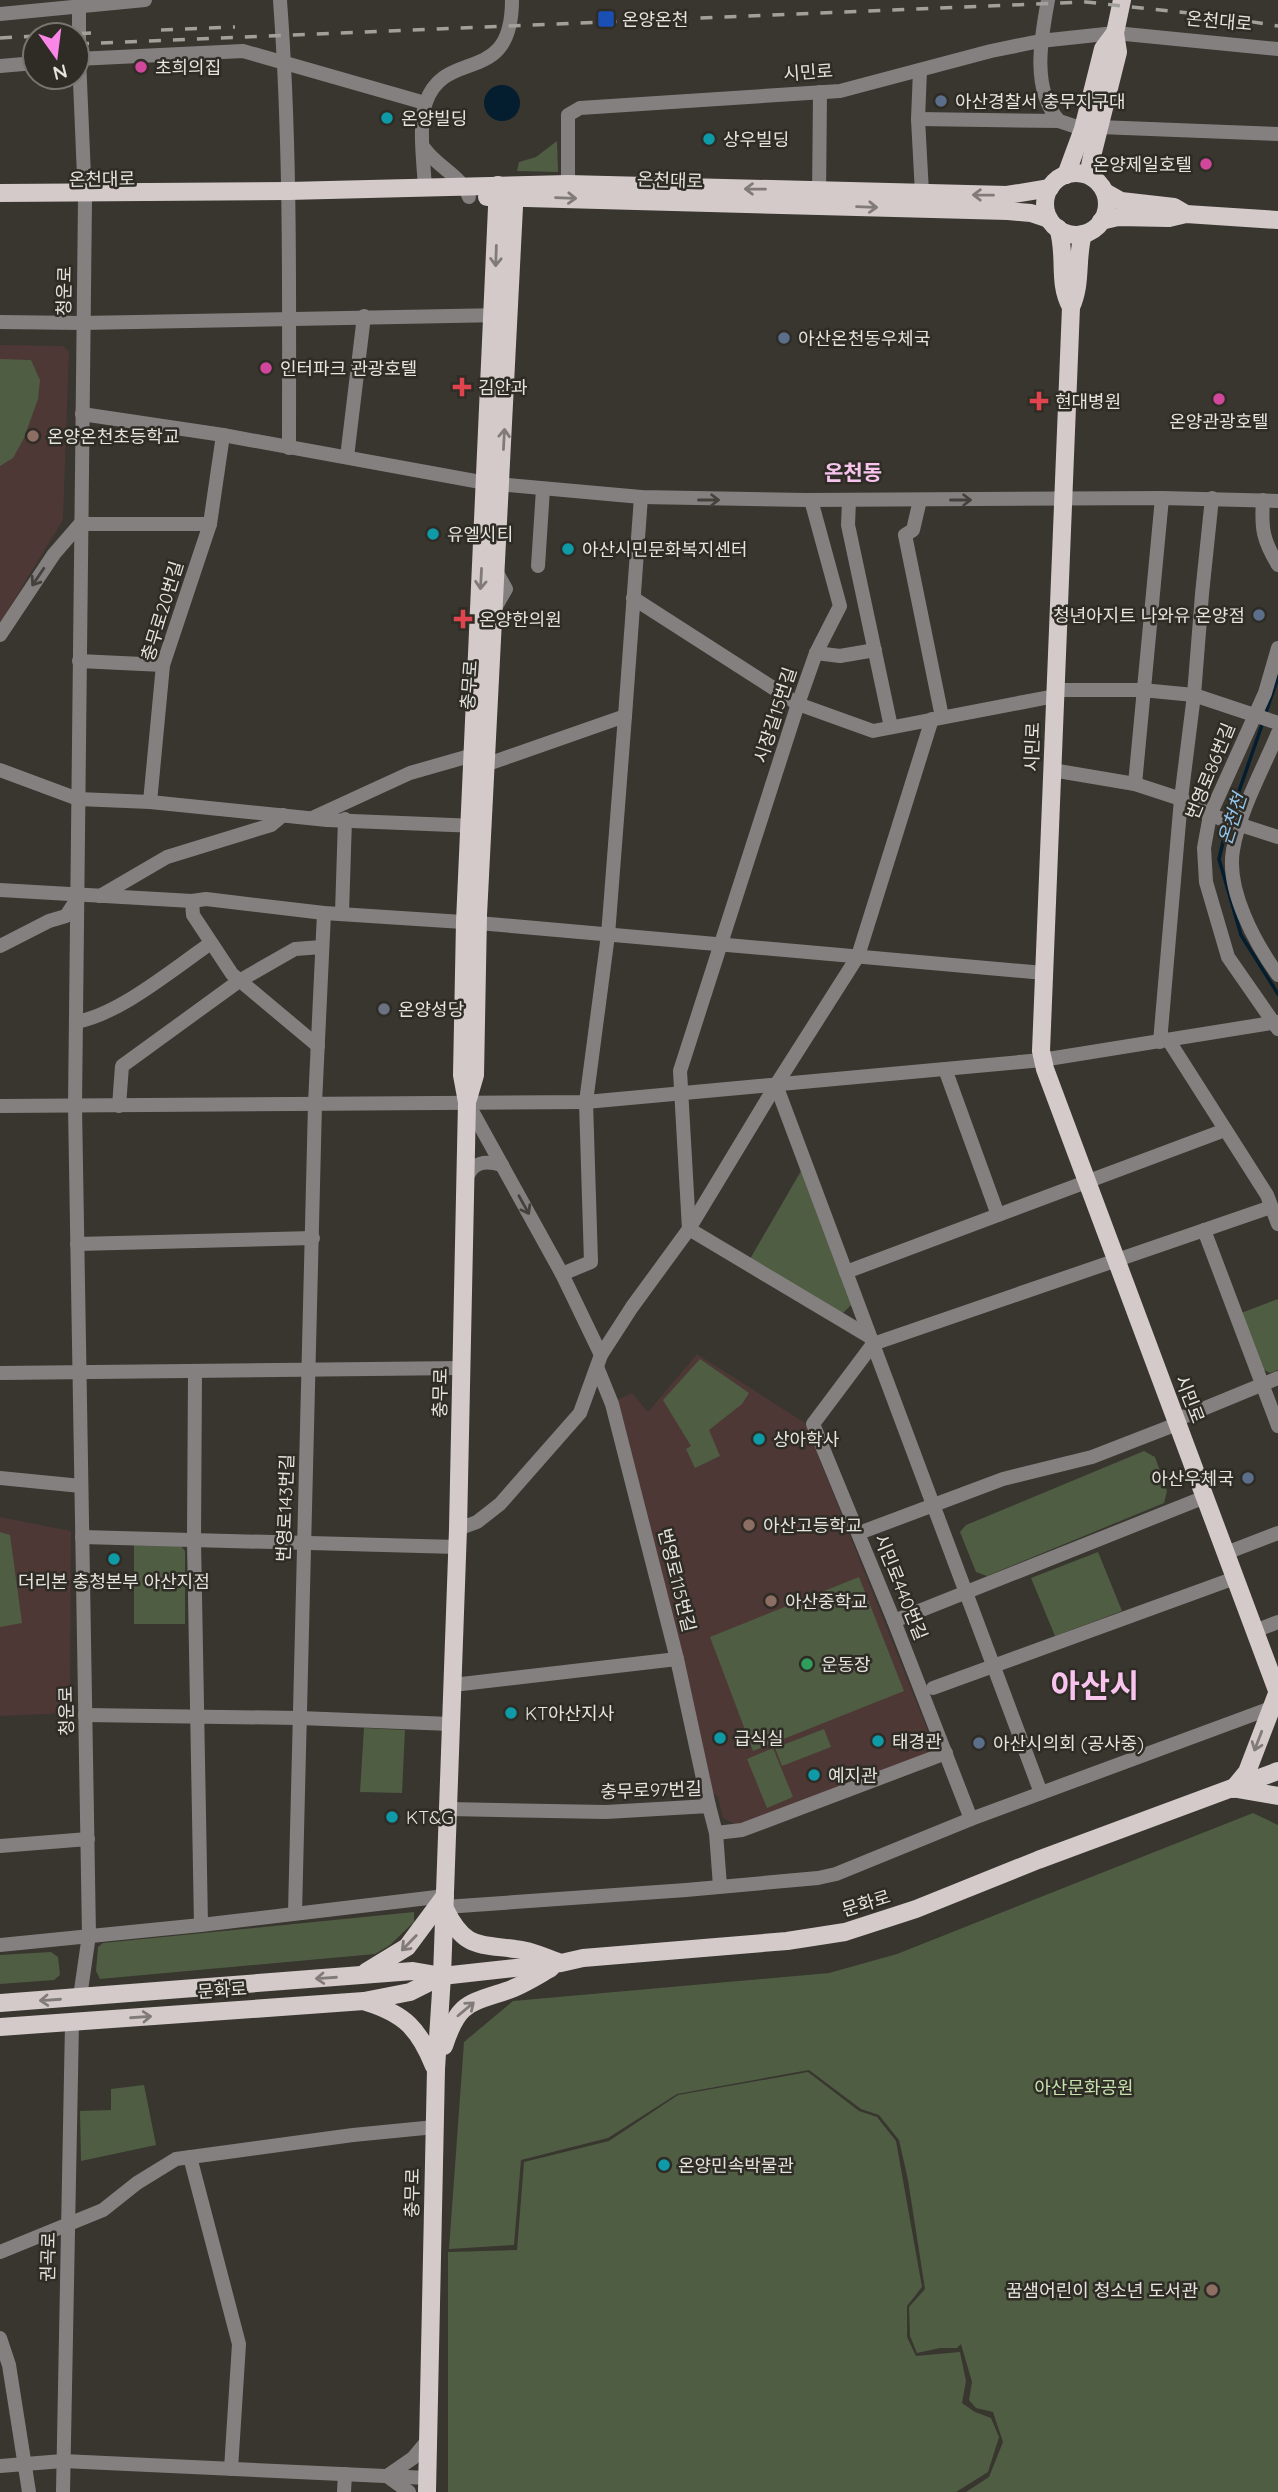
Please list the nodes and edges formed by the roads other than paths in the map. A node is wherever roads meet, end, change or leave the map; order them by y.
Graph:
1 (145, 0) edge
2 (280, 0) edge
3 (512, 0) edge
4 (1048, 0) edge
5 (1122, 0) edge
6 (79, 4) edge
7 (0, 14) edge
8 (1115, 33) junction
9 (1040, 41) junction
10 (1278, 49) edge
11 (91, 58) edge
12 (285, 61) junction
13 (21, 64) edge
14 (0, 66) edge
15 (920, 70) junction
16 (80, 91) edge
17 (820, 92) junction
18 (425, 103) junction
19 (918, 119) junction
20 (1059, 121) junction
21 (1091, 128) junction
22 (1278, 134) edge
23 (424, 148) junction
24 (1066, 175) junction
25 (1093, 177) junction
26 (568, 184) junction
27 (1050, 188) junction
28 (425, 189) junction
29 (506, 191) junction
30 (467, 192) junction
31 (1104, 192) junction
32 (0, 193) edge
33 (922, 193) junction
34 (288, 195) junction
35 (85, 197) junction
36 (819, 198) junction
37 (0, 201) edge
38 (1186, 214) junction
39 (1278, 220) edge
40 (1101, 221) junction
41 (1054, 224) junction
42 (1083, 234) junction
43 (1071, 307) junction
44 (502, 315) junction
45 (364, 316) junction
46 (290, 318) junction
47 (0, 322) edge
48 (82, 323) junction
49 (82, 414) junction
50 (223, 435) junction
51 (289, 447) junction
52 (347, 457) junction
53 (494, 484) junction
54 (543, 489) junction
55 (641, 497) junction
56 (1162, 498) junction
57 (1212, 498) junction
58 (811, 500) junction
59 (849, 500) junction
60 (920, 500) junction
61 (1063, 500) junction
62 (1263, 500) junction
63 (1278, 501) edge
64 (80, 524) junction
65 (210, 524) junction
66 (1278, 565) edge
67 (538, 566) dead end
68 (633, 597) junction
69 (0, 635) edge
70 (1278, 648) edge
71 (875, 650) junction
72 (816, 653) junction
73 (79, 661) junction
74 (163, 665) junction
75 (1142, 690) junction
76 (1055, 693) junction
77 (1194, 695) junction
78 (799, 704) junction
79 (1254, 714) junction
80 (625, 716) junction
81 (937, 718) junction
82 (1278, 723) edge
83 (891, 727) junction
84 (1278, 733) edge
85 (479, 760) junction
86 (1052, 769) junction
87 (0, 770) edge
88 (1135, 784) junction
89 (78, 799) junction
90 (1181, 799) junction
91 (150, 802) junction
92 (283, 815) junction
93 (1210, 815) junction
94 (311, 818) junction
95 (345, 819) junction
96 (1239, 824) junction
97 (476, 826) junction
98 (1278, 837) edge
99 (0, 890) edge
100 (77, 896) junction
101 (98, 897) junction
102 (192, 901) junction
103 (324, 913) junction
104 (342, 913) junction
105 (472, 922) junction
106 (608, 935) junction
107 (211, 943) junction
108 (723, 943) junction
109 (0, 946) edge
110 (322, 947) junction
111 (858, 956) junction
112 (1044, 973) junction
113 (1278, 975) edge
114 (239, 982) junction
115 (76, 1022) junction
116 (1277, 1025) edge
117 (1165, 1042) junction
118 (318, 1046) junction
119 (1042, 1060) junction
120 (946, 1069) junction
121 (776, 1085) junction
122 (681, 1094) junction
123 (467, 1102) junction
124 (586, 1102) junction
125 (315, 1104) junction
126 (0, 1106) edge
127 (75, 1106) junction
128 (119, 1106) junction
129 (1225, 1130) junction
130 (502, 1166) junction
131 (466, 1181) junction
132 (1087, 1181) junction
133 (1273, 1201) edge
134 (998, 1215) junction
135 (1278, 1224) edge
136 (689, 1229) junction
137 (1204, 1230) junction
138 (313, 1238) junction
139 (77, 1244) junction
140 (1116, 1260) junction
141 (846, 1272) junction
142 (562, 1274) junction
143 (872, 1340) junction
144 (599, 1362) junction
145 (462, 1368) junction
146 (309, 1370) junction
147 (195, 1371) junction
148 (79, 1372) junction
149 (0, 1373) edge
150 (1278, 1378) edge
151 (1262, 1384) junction
152 (1177, 1422) junction
153 (1278, 1426) edge
154 (0, 1478) edge
155 (81, 1486) junction
156 (1205, 1497) junction
157 (933, 1506) junction
158 (859, 1533) junction
159 (1278, 1533) edge
160 (82, 1537) junction
161 (458, 1538) junction
162 (194, 1540) junction
163 (303, 1543) junction
164 (1226, 1553) junction
165 (1235, 1578) junction
166 (966, 1593) junction
167 (894, 1621) junction
168 (1278, 1622) edge
169 (1255, 1631) junction
170 (677, 1659) junction
171 (994, 1667) junction
172 (453, 1685) junction
173 (933, 1688) dead end
174 (1276, 1696) edge
175 (85, 1714) junction
176 (198, 1716) junction
177 (300, 1718) junction
178 (451, 1724) junction
179 (946, 1753) junction
180 (1278, 1771) edge
181 (1233, 1789) junction
182 (1041, 1793) junction
183 (1278, 1796) edge
184 (709, 1806) junction
185 (448, 1809) junction
186 (971, 1819) junction
187 (716, 1833) junction
188 (88, 1839) junction
189 (0, 1846) edge
190 (720, 1886) junction
191 (445, 1902) junction
192 (295, 1913) junction
193 (201, 1925) junction
194 (89, 1936) junction
195 (0, 1945) edge
196 (561, 1963) junction
197 (360, 1976) junction
198 (442, 1976) junction
199 (80, 1997) junction
200 (363, 2001) junction
201 (0, 2003) edge
202 (72, 2023) junction
203 (0, 2027) edge
204 (436, 2069) junction
205 (435, 2127) junction
206 (190, 2157) junction
207 (68, 2224) junction
208 (0, 2252) edge
209 (0, 2337) edge
210 (428, 2440) junction
211 (63, 2461) junction
212 (24, 2464) junction
213 (0, 2466) edge
214 (231, 2469) junction
215 (345, 2474) junction
216 (387, 2476) junction
217 (427, 2485) edge
218 (29, 2492) edge
219 (63, 2492) edge
220 (344, 2492) edge
221 (409, 2492) edge

1 - 6 street
2 - 12 street
3 - 18 street
4 - 9 street
5 - 8 main road
6 - 7 street
8 - 9 street, 시민로
8 - 10 street, 온천대로
8 - 21 main road
9 - 15 street, 시민로
9 - 20 street
11 - 12 street
12 - 18 street
12 - 34 street
13 - 14 street
15 - 17 street, 시민로
15 - 19 street
16 - 35 street, 청운로
17 - 26 street, 시민로
17 - 36 street
18 - 23 street
19 - 20 street
19 - 33 street
20 - 21 street
21 - 22 street
21 - 24 main road
21 - 25 main road
23 - 28 street
23 - 30 street
24 - 25 main road
24 - 27 main road
25 - 31 main road
26 - 29 main road, 온천대로
36 -> 26 main road, 온천대로
27 -> 33 main road, 온천대로
27 - 41 main road
28 - 30 main road, 온천대로
28 - 34 main road, 온천대로
29 - 30 main road, 온천대로
29 -> 36 main road, 온천대로
29 - 44 main road, 충무로
30 - 34 main road, 온천대로
31 - 38 main road
31 - 40 main road
32 - 35 main road, 온천대로
33 - 36 main road, 온천대로
34 - 35 main road, 온천대로
34 - 46 street
35 - 37 main road, 온천대로
35 - 48 street, 청운로
36 -> 41 main road, 온천대로
38 - 39 main road
38 - 40 main road
40 - 42 main road
41 - 42 main road
41 - 43 main road, 시민로
42 - 43 main road, 시민로
43 - 61 main road, 시민로
44 - 45 street
44 - 53 main road, 충무로
45 - 46 street
45 - 52 street
46 - 48 street
46 - 51 street
47 - 48 street
48 - 49 street, 청운로
49 - 50 street
49 - 64 street, 청운로
50 - 51 street
50 - 65 street, 충무로20번길
51 - 52 street
52 - 53 street
53 - 54 street
53 -> 85 main road, 충무로
53 - 85 main road, 충무로
54 - 55 street
54 - 67 street
55 -> 58 street
55 - 68 street
56 - 57 street
56 - 61 street
56 - 75 street
57 - 62 street
57 - 77 street
58 - 59 street
58 - 72 street, 시장길15번길
59 - 60 street
59 - 71 street
60 -> 61 street
60 - 81 street
61 - 76 main road, 시민로
62 - 63 street
62 - 66 street
64 - 65 street
64 -> 69 street
64 - 73 street, 청운로
65 - 74 street, 충무로20번길
68 - 78 street
68 - 80 street
70 - 79 street, 번영로86번길
71 - 72 street
71 - 83 street
72 - 78 street, 시장길15번길
73 - 74 street
73 - 89 street, 청운로
74 - 91 street, 충무로20번길
75 - 76 street
75 - 77 street
75 - 88 street
76 - 81 street
76 - 86 main road, 시민로
77 - 79 street
77 - 90 street
78 - 83 street
78 - 108 street, 시장길15번길
79 - 82 street
79 - 93 street, 번영로86번길
80 - 85 street
80 - 106 street
81 - 83 street
81 - 111 street
84 - 96 street
85 - 94 street
85 - 97 main road, 충무로
86 - 88 street
86 - 112 main road, 시민로
87 - 89 street
88 - 90 street
89 - 91 street
89 - 100 street, 청운로
90 - 93 street
90 - 117 street
91 - 92 street
92 - 94 street
92 - 101 street
93 - 96 street
93 - 116 street, 번영로86번길
94 - 95 street
95 - 97 street
95 - 104 street
96 - 98 street
96 - 113 street
97 - 105 main road, 충무로
99 - 100 street
100 - 101 street
100 - 109 street
100 - 115 street, 청운로
101 - 102 street
102 - 103 street
102 - 107 street
103 - 104 street
103 - 110 street, 번영로143번길
104 - 105 street
105 - 106 street
105 - 123 main road, 충무로
106 - 108 street
106 - 124 street
107 - 114 street
107 - 115 street
108 - 111 street
108 - 122 street, 시장길15번길
110 - 114 street
110 - 118 street, 번영로143번길
111 - 112 street
111 - 121 street
112 - 119 main road, 시민로
114 - 118 street
114 - 128 street
115 - 127 street, 청운로
116 - 117 street
117 - 119 street
117 - 129 street
118 - 125 street, 번영로143번길
119 - 120 street
119 - 132 main road, 시민로
120 - 121 street
120 - 134 street
121 - 122 street
121 - 136 street
121 - 141 street
122 - 124 street
122 - 136 street, 시장길15번길
123 - 124 street
123 - 125 street
123 - 130 street, 번영로115번길
123 - 131 main road, 충무로
124 - 142 street
125 - 128 street
125 - 138 street, 번영로143번길
126 - 127 street
127 - 128 street
127 - 139 street, 청운로
129 - 132 street
129 - 133 street
130 - 131 street
130 -> 142 street, 번영로115번길
131 - 145 main road, 충무로
132 - 134 street
132 - 140 main road, 시민로
133 - 135 street
133 - 137 street
134 - 141 street
136 - 143 street
136 - 144 street
137 - 140 street
137 - 151 street
138 - 139 street
138 - 146 street, 번영로143번길
139 - 148 street, 청운로
140 - 143 street
140 - 152 main road, 시민로
141 - 143 street
142 - 144 street, 번영로115번길
143 - 157 street
143 - 158 street, 시민로440번길
144 - 161 street
144 - 170 street, 번영로115번길
145 - 146 street
145 - 161 main road, 충무로
146 - 147 street
146 - 163 street, 번영로143번길
147 - 148 street
147 - 162 street
148 - 149 street
148 - 155 street, 청운로
150 - 151 street
151 - 152 street
151 - 153 street
152 - 156 main road, 시민로
152 - 157 street
154 - 155 street
155 - 160 street, 청운로
156 - 164 main road, 시민로
156 - 166 street
157 - 158 street
157 - 166 street
158 - 167 street, 시민로440번길
159 - 164 street
160 - 162 street
160 - 175 street, 청운로
161 - 163 street
161 - 172 main road, 충무로
162 - 163 street
162 - 176 street
163 - 177 street, 번영로143번길
164 - 165 main road, 시민로
165 - 169 main road, 시민로
165 - 171 street
166 - 167 street
166 - 171 street
167 - 179 street, 시민로440번길
168 - 169 street
169 - 174 main road, 시민로
170 - 172 street
170 - 184 street, 번영로115번길
171 - 173 street
171 - 182 street
172 - 178 main road, 충무로
174 -> 181 main road
174 - 182 street
175 - 176 street
175 - 188 street, 청운로
176 - 177 street
176 - 193 street
177 - 178 street
177 - 192 street, 번영로143번길
178 - 185 main road, 충무로
179 - 186 street, 시민로440번길
179 - 187 street
180 - 181 main road, 문화로
181 - 183 main road
181 - 196 main road, 문화로
182 - 186 street
184 - 185 street, 충무로97번길
184 - 187 street, 충무로97번길
185 - 191 main road, 충무로
186 - 190 street
187 - 190 street, 충무로97번길
188 - 189 street
188 - 194 street, 청운로
190 - 191 street
191 - 192 street
191 - 196 main road
191 -> 197 main road
191 - 198 main road, 충무로
192 - 193 street
193 - 194 street
194 - 195 street
194 - 199 street, 청운로
196 - 198 main road, 문화로
204 -> 196 main road
197 - 198 main road, 문화로
197 -> 199 main road, 문화로
198 - 200 main road, 문화로
198 - 204 main road, 충무로
199 -> 201 main road, 문화로
202 -> 200 main road, 문화로
200 - 204 main road
202 - 203 main road, 문화로
202 - 207 street, 권곡로
204 - 205 main road, 충무로
205 - 206 street
205 - 210 main road, 충무로
206 - 207 street
206 - 214 street
207 - 208 street
207 - 211 street, 권곡로
209 - 212 street
210 - 216 street
210 - 217 main road, 충무로
211 - 212 street
211 - 214 street
211 - 219 street, 권곡로
212 - 213 street
212 - 218 street
214 - 215 street
215 - 216 street
215 - 220 street
216 - 217 street
216 - 221 street

